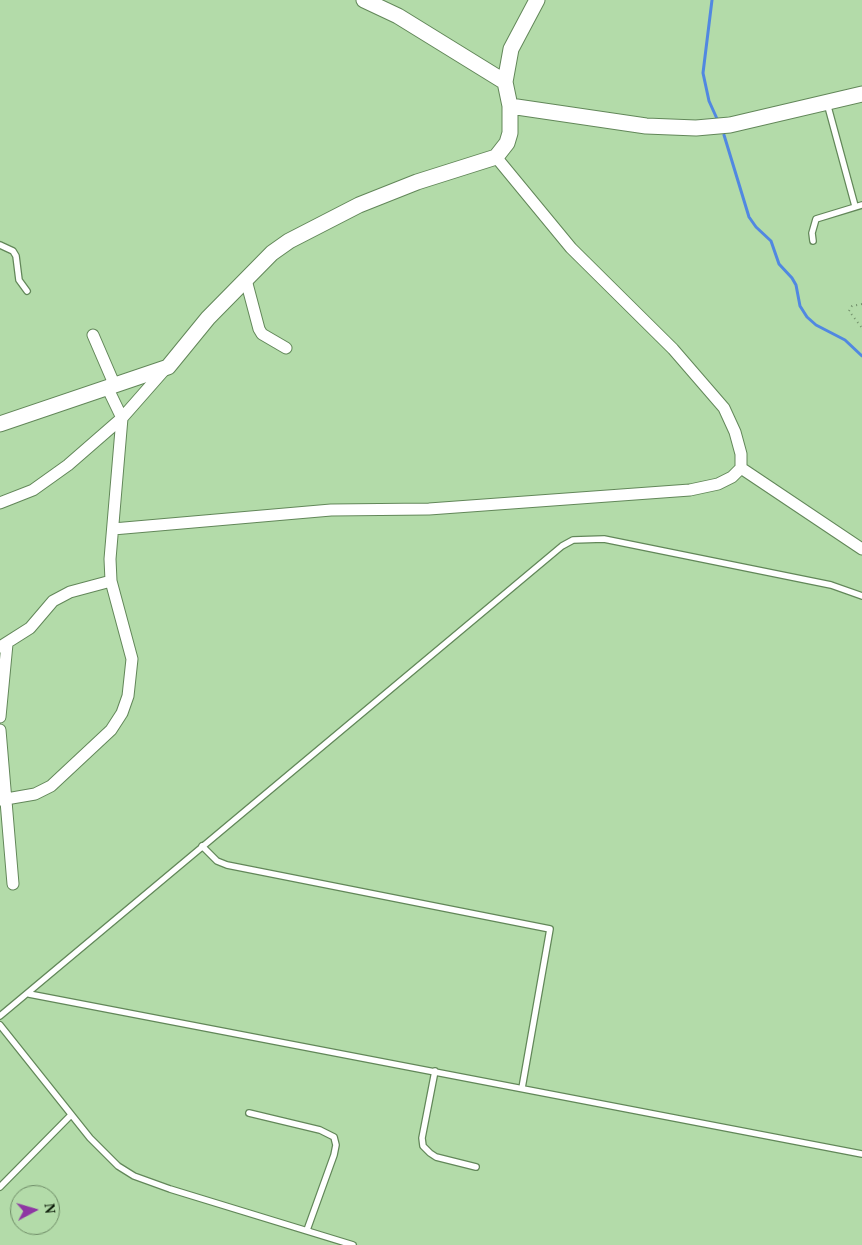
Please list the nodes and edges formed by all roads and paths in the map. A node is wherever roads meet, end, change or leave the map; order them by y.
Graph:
1 (364, 0) edge
2 (537, 0) edge
3 (505, 82) junction
4 (862, 94) edge
5 (827, 103) junction
6 (510, 106) junction
7 (496, 156) junction
8 (862, 205) edge
9 (855, 206) junction
10 (812, 241) dead end
11 (0, 245) edge
12 (246, 280) junction
13 (27, 291) dead end
14 (862, 304) edge
15 (862, 328) edge
16 (93, 335) dead end
17 (286, 348) dead end
18 (168, 367) junction
19 (111, 388) junction
20 (122, 418) junction
21 (0, 424) edge
22 (741, 468) junction
23 (0, 503) edge
24 (113, 529) junction
25 (862, 549) edge
26 (111, 581) junction
27 (862, 596) edge
28 (3, 645) edge
29 (0, 717) edge
30 (0, 730) edge
31 (3, 800) edge
32 (202, 846) junction
33 (13, 884) dead end
34 (28, 994) junction
35 (0, 1016) edge
36 (0, 1025) edge
37 (435, 1070) junction
38 (522, 1088) junction
39 (249, 1113) dead end
40 (71, 1115) junction
41 (862, 1154) edge
42 (476, 1167) dead end
43 (0, 1188) edge
44 (307, 1230) junction
45 (353, 1245) edge

1 - 3 street
2 - 3 street
3 - 6 street
4 - 5 street
5 - 6 street
5 - 9 lane
6 - 7 street
7 - 12 street
7 - 22 street
8 - 9 lane
9 - 10 lane
11 - 13 lane
12 - 17 street
12 - 18 street
14 - 15 path
16 - 19 street
18 - 19 street
18 - 20 street
19 - 20 street
19 - 21 street
20 - 23 street
20 - 24 street
22 - 24 street
22 - 25 street
24 - 26 street
26 - 28 street
26 - 31 street
27 - 32 lane
28 - 29 street
30 - 31 street
31 - 33 street
32 - 34 lane
32 - 38 lane
34 - 35 lane
34 - 37 lane
36 - 40 lane
37 - 38 lane
37 - 42 lane
38 - 41 lane
39 - 44 lane
40 - 43 lane
40 - 44 lane
44 - 45 lane

